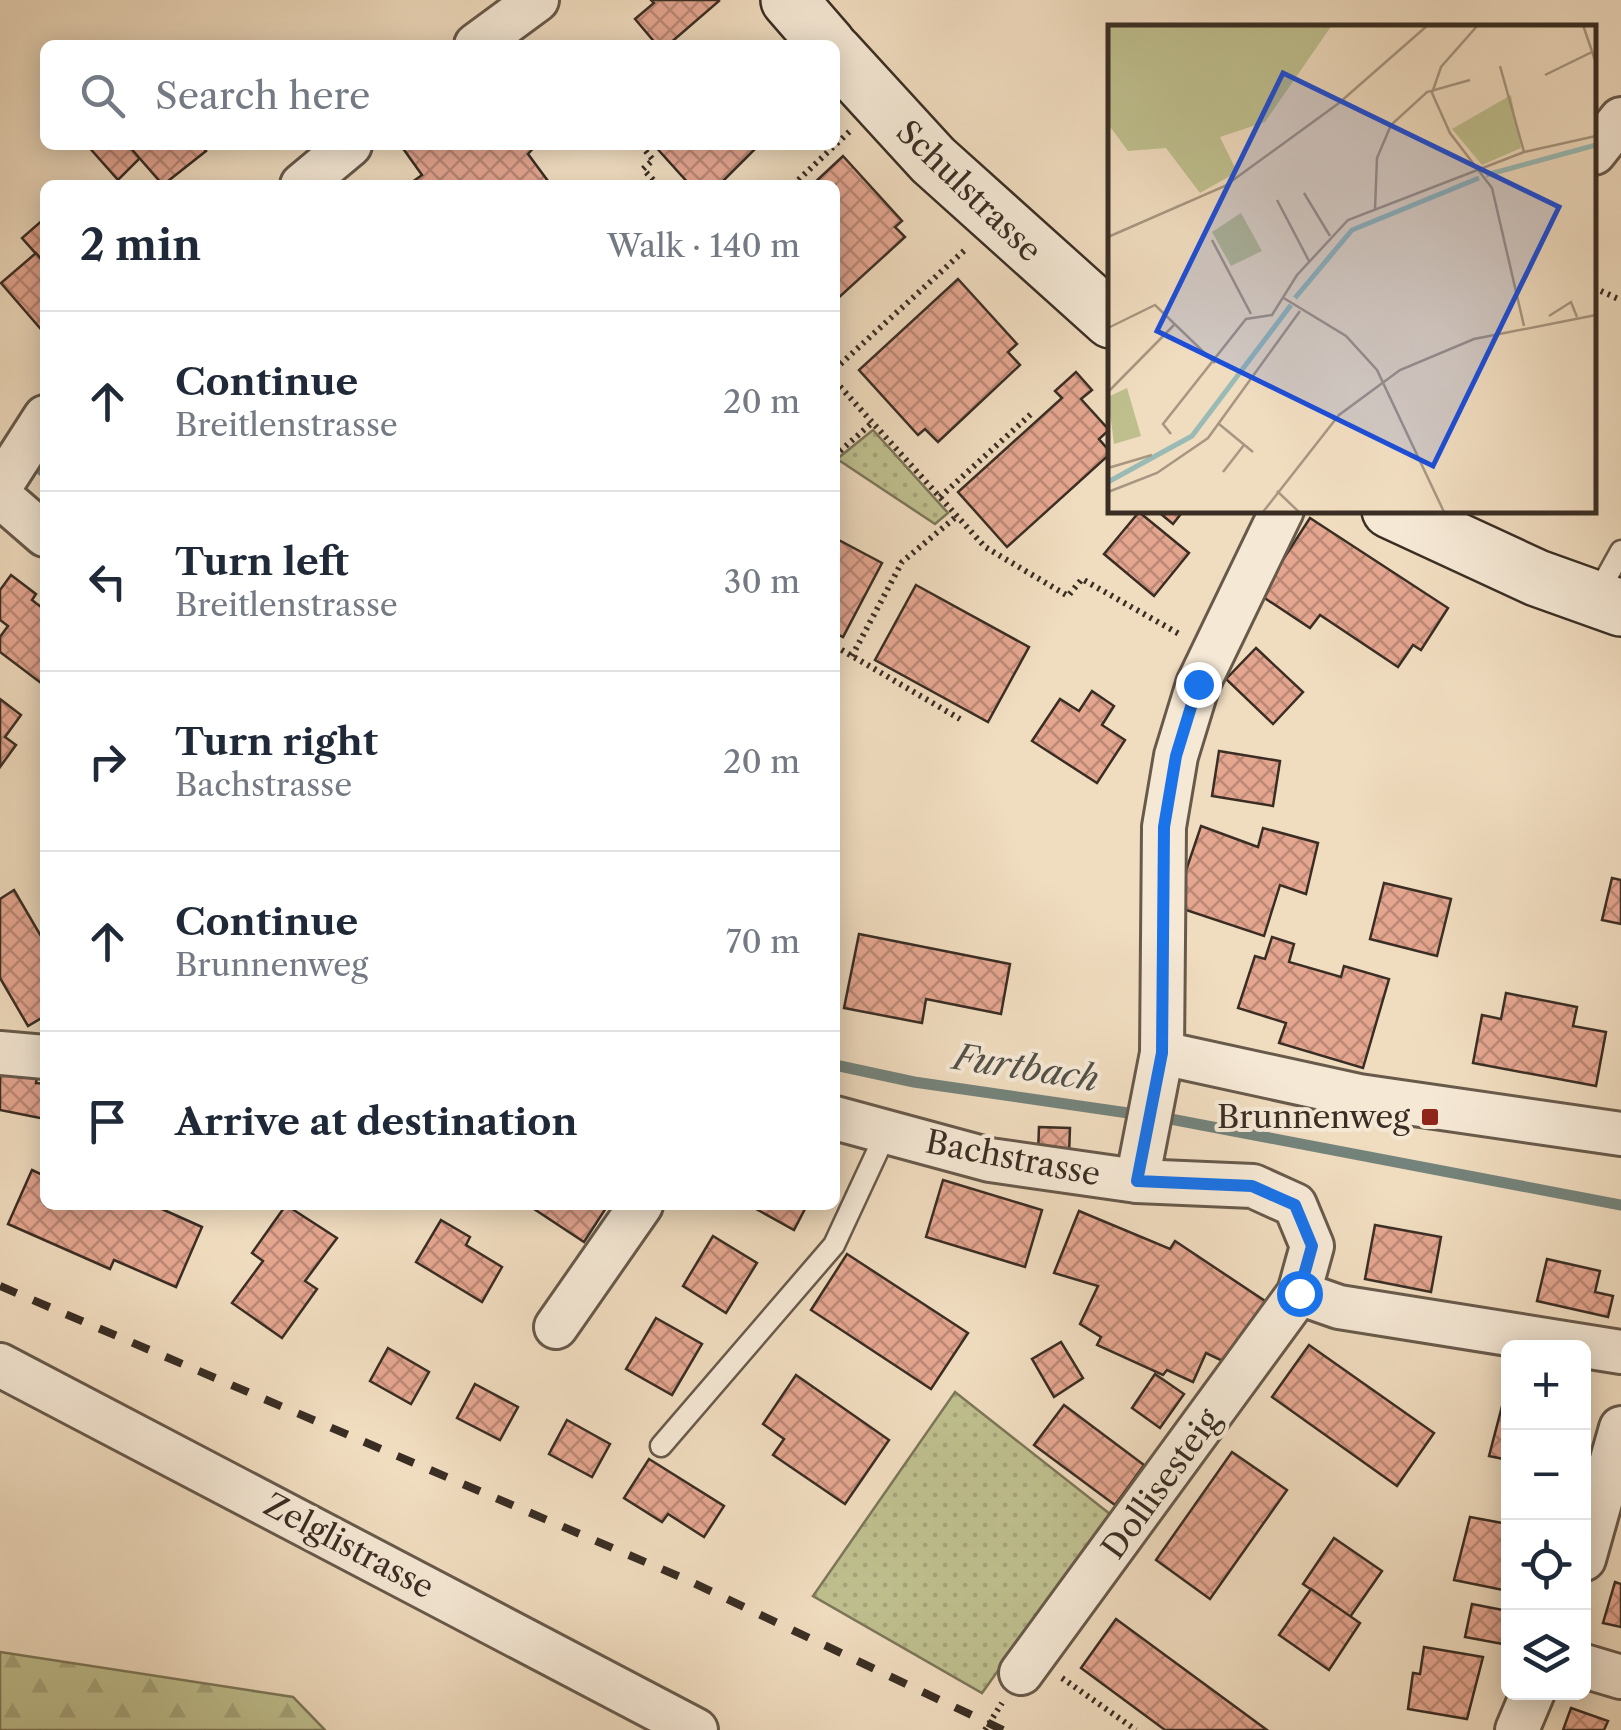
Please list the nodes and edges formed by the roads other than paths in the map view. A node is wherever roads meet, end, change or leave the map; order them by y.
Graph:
1 (536, 0) edge
2 (789, 0) edge
3 (483, 40) edge
4 (824, 40) edge
5 (840, 58) edge
6 (1621, 119) edge
7 (344, 150) edge
8 (1596, 150) edge
9 (308, 180) edge
10 (1108, 317) edge
11 (40, 423) edge
12 (1, 487) edge
13 (1281, 512) edge
14 (1395, 512) edge
15 (40, 530) edge
16 (1621, 551) edge
17 (1607, 604) edge
18 (0, 1053) edge
19 (40, 1057) edge
20 (1159, 1070) junction
21 (840, 1119) edge
22 (888, 1132) junction
23 (1621, 1134) edge
24 (1139, 1168) junction
25 (638, 1210) edge
26 (1299, 1293) junction
27 (556, 1327) dead end
28 (1621, 1352) edge
29 (0, 1365) edge
30 (1621, 1428) edge
31 (661, 1446) dead end
32 (1591, 1535) edge
33 (1027, 1665) road end
34 (1591, 1668) edge
35 (1621, 1677) edge
36 (1530, 1700) edge
37 (696, 1730) edge
38 (1517, 1730) edge

1 - 3 street
2 - 4 street
5 - 10 street, Schulstrasse
6 - 8 street
7 - 9 street
11 - 12 street
12 - 15 street
13 - 20 street
14 - 17 street
16 - 17 lane
18 - 19 street
20 - 23 street
20 - 24 street, Bachstrasse
21 - 22 street, Bachstrasse
22 - 24 street, Bachstrasse
22 - 31 lane
24 - 26 street
25 - 27 street
26 - 28 street
26 - 33 street, Dollisesteig
29 - 37 street, Zelglistrasse
30 - 32 street
34 - 35 street
36 - 38 street

